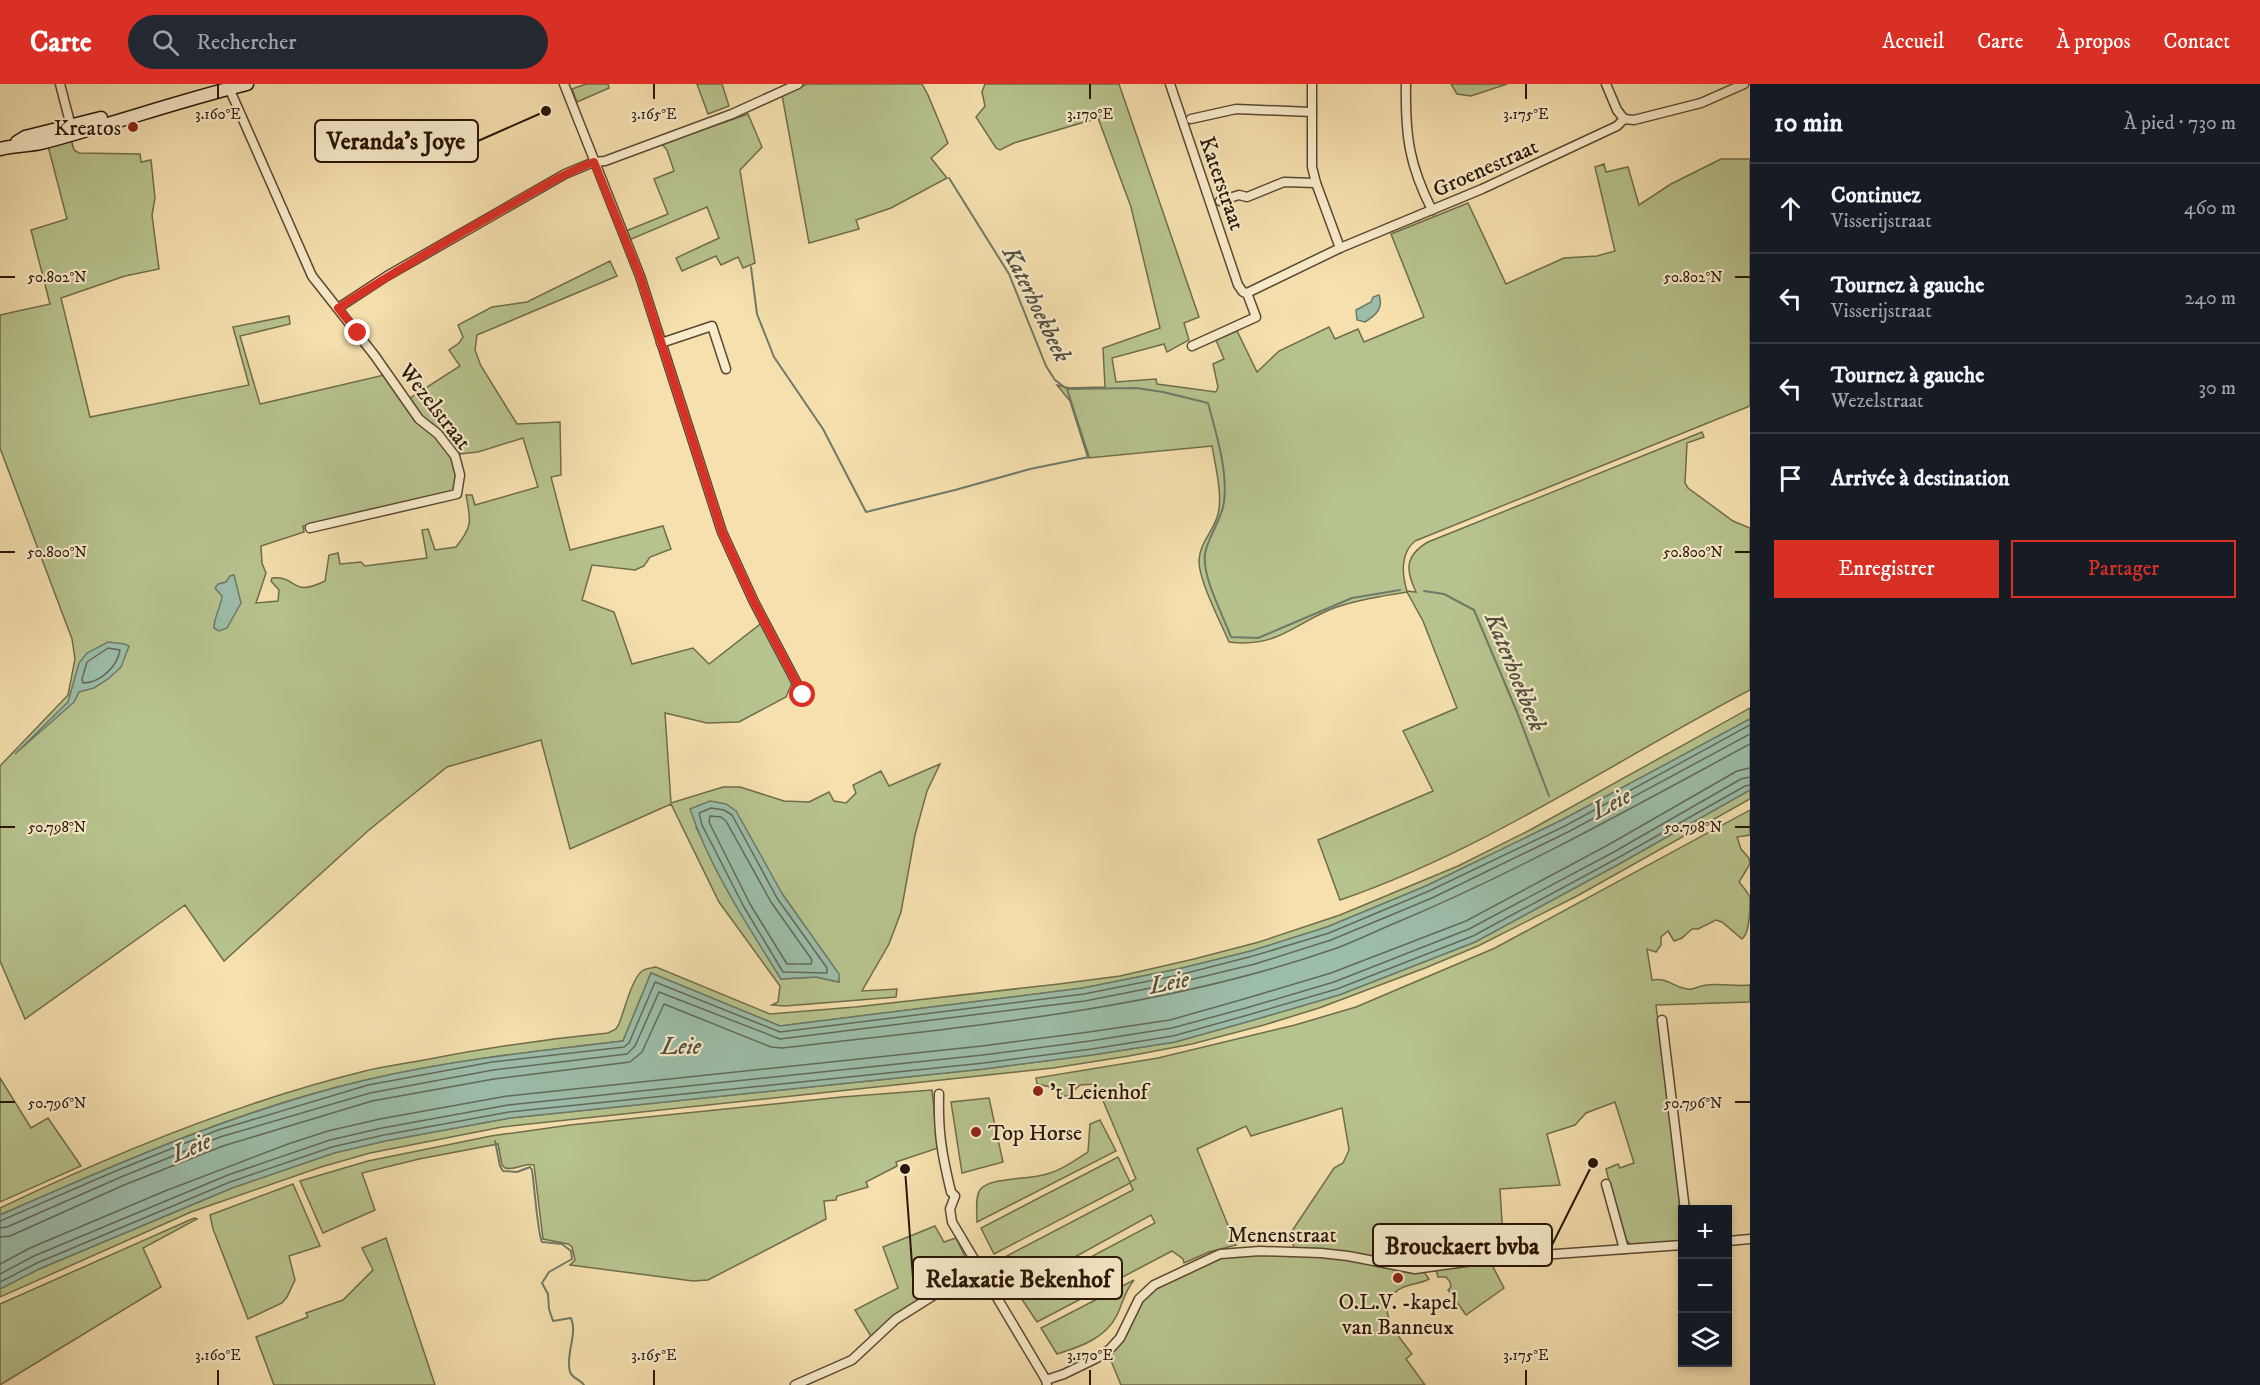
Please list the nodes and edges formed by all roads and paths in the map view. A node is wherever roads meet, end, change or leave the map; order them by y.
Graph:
1 (60, 84) edge
2 (247, 84) edge
3 (564, 84) edge
4 (798, 84) edge
5 (1170, 84) edge
6 (1312, 84) edge
7 (1406, 84) edge
8 (1606, 84) edge
9 (1744, 84) edge
10 (229, 88) junction
11 (1312, 112) junction
12 (1191, 119) dead end
13 (1624, 119) junction
14 (72, 130) junction
15 (3, 148) edge
16 (594, 162) junction
17 (1316, 183) junction
18 (1220, 201) dead end
19 (1432, 210) junction
20 (1340, 248) junction
21 (1245, 292) junction
22 (338, 308) junction
23 (661, 343) junction
24 (1192, 346) dead end
25 (726, 369) dead end
26 (310, 528) dead end
27 (803, 695) dead end
28 (1662, 1020) dead end
29 (939, 1094) dead end
30 (1606, 1184) dead end
31 (1684, 1205) edge
32 (1750, 1239) edge
33 (1732, 1241) edge
34 (1678, 1245) edge
35 (1624, 1249) junction
36 (977, 1268) junction
37 (1047, 1382) edge
38 (795, 1385) edge

1 - 14 street
2 - 10 main road
3 - 16 street
4 - 16 street
5 - 21 street, Katerstraat
6 - 11 street
7 - 19 street
8 - 13 street
9 - 13 street, Groenestraat
10 - 14 main road
10 - 22 street, Wezelstraat
11 - 12 street
11 - 17 street
13 - 19 street, Groenestraat
14 - 15 main road
16 - 22 street
16 - 23 street
17 - 18 street
17 - 20 street
19 - 20 street, Groenestraat
20 - 21 street, Groenestraat
21 - 24 street, Katerstraat
22 - 26 street, Wezelstraat
23 - 25 street
23 - 27 street
28 - 31 street
29 - 36 street, Menenstraat
30 - 35 street
32 - 33 street
34 - 35 street, Menenstraat
35 - 37 street, Menenstraat
36 - 37 street, Menenstraat
36 - 38 street

